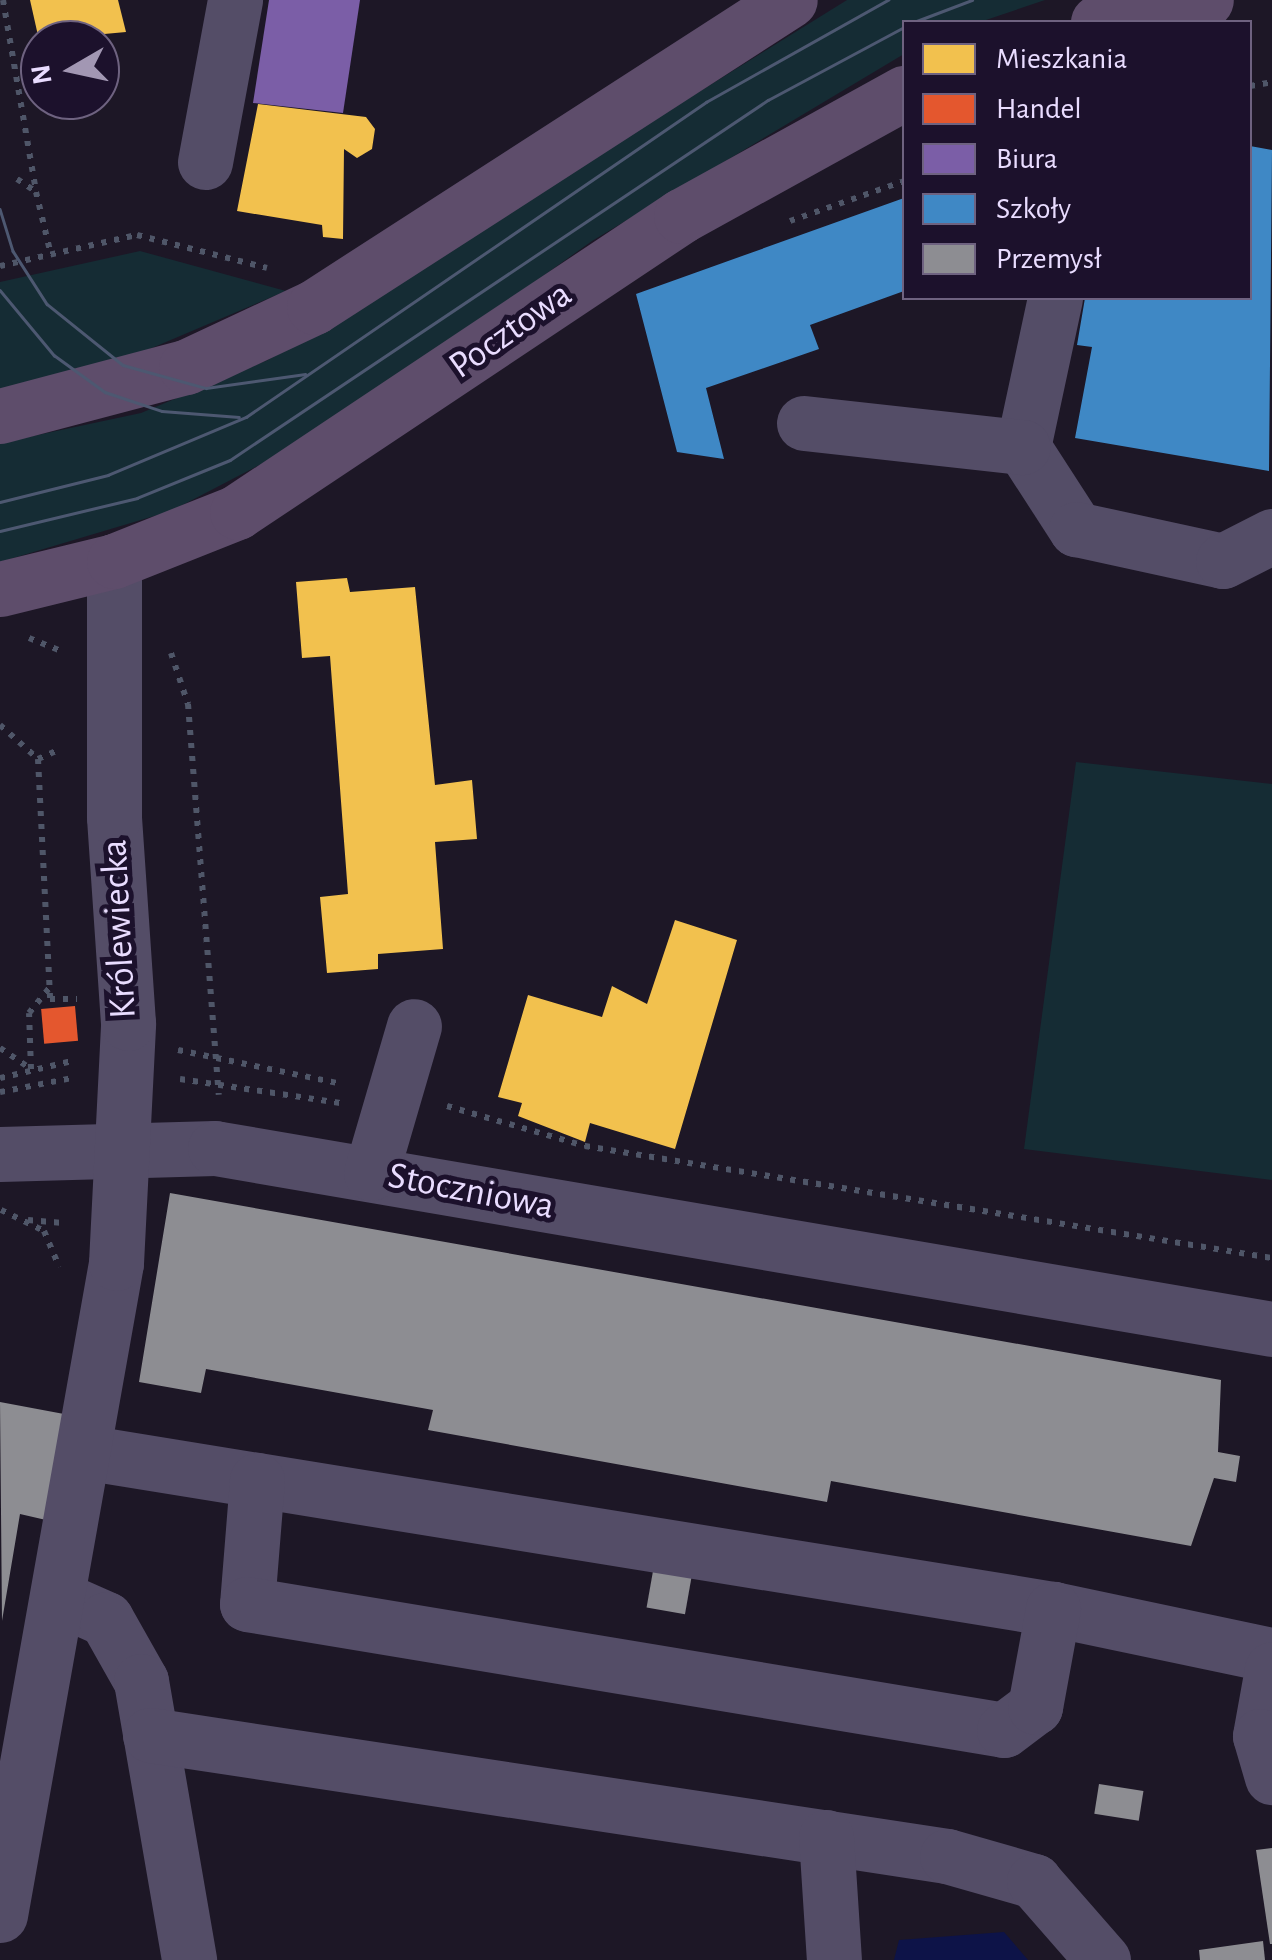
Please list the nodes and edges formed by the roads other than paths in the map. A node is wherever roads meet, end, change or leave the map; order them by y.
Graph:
1 (234, 0) edge
2 (790, 0) edge
3 (1206, 0) edge
4 (1108, 20) edge
5 (902, 95) edge
6 (205, 162) dead end
7 (1055, 300) edge
8 (0, 416) edge
9 (804, 423) dead end
10 (1023, 447) junction
11 (1272, 536) edge
12 (114, 561) junction
13 (0, 589) edge
14 (414, 1026) dead end
15 (122, 1145) junction
16 (0, 1154) edge
17 (371, 1173) junction
18 (1272, 1329) edge
19 (90, 1452) junction
20 (257, 1480) junction
21 (63, 1600) junction
22 (1054, 1609) junction
23 (1272, 1655) edge
24 (1272, 1669) edge
25 (150, 1735) junction
26 (1272, 1777) edge
27 (826, 1837) junction
28 (0, 1915) edge
29 (818, 1953) edge
30 (189, 1960) edge
31 (1103, 1960) edge

1 - 6 street
2 - 8 main road
3 - 4 main road
5 - 12 main road, Pocztowa
7 - 10 street
9 - 10 street
10 - 11 street
12 - 13 main road, Pocztowa
12 - 15 street, Królewiecka
14 - 17 street
15 - 16 street, Stoczniowa
15 - 17 street, Stoczniowa
15 - 19 street
17 - 18 street, Stoczniowa
19 - 20 street
19 - 21 street
20 - 22 street
20 - 22 street
21 - 25 street
21 - 28 street
22 - 23 street
24 - 26 street
25 - 27 street
25 - 30 street
27 - 29 street
27 - 31 street

